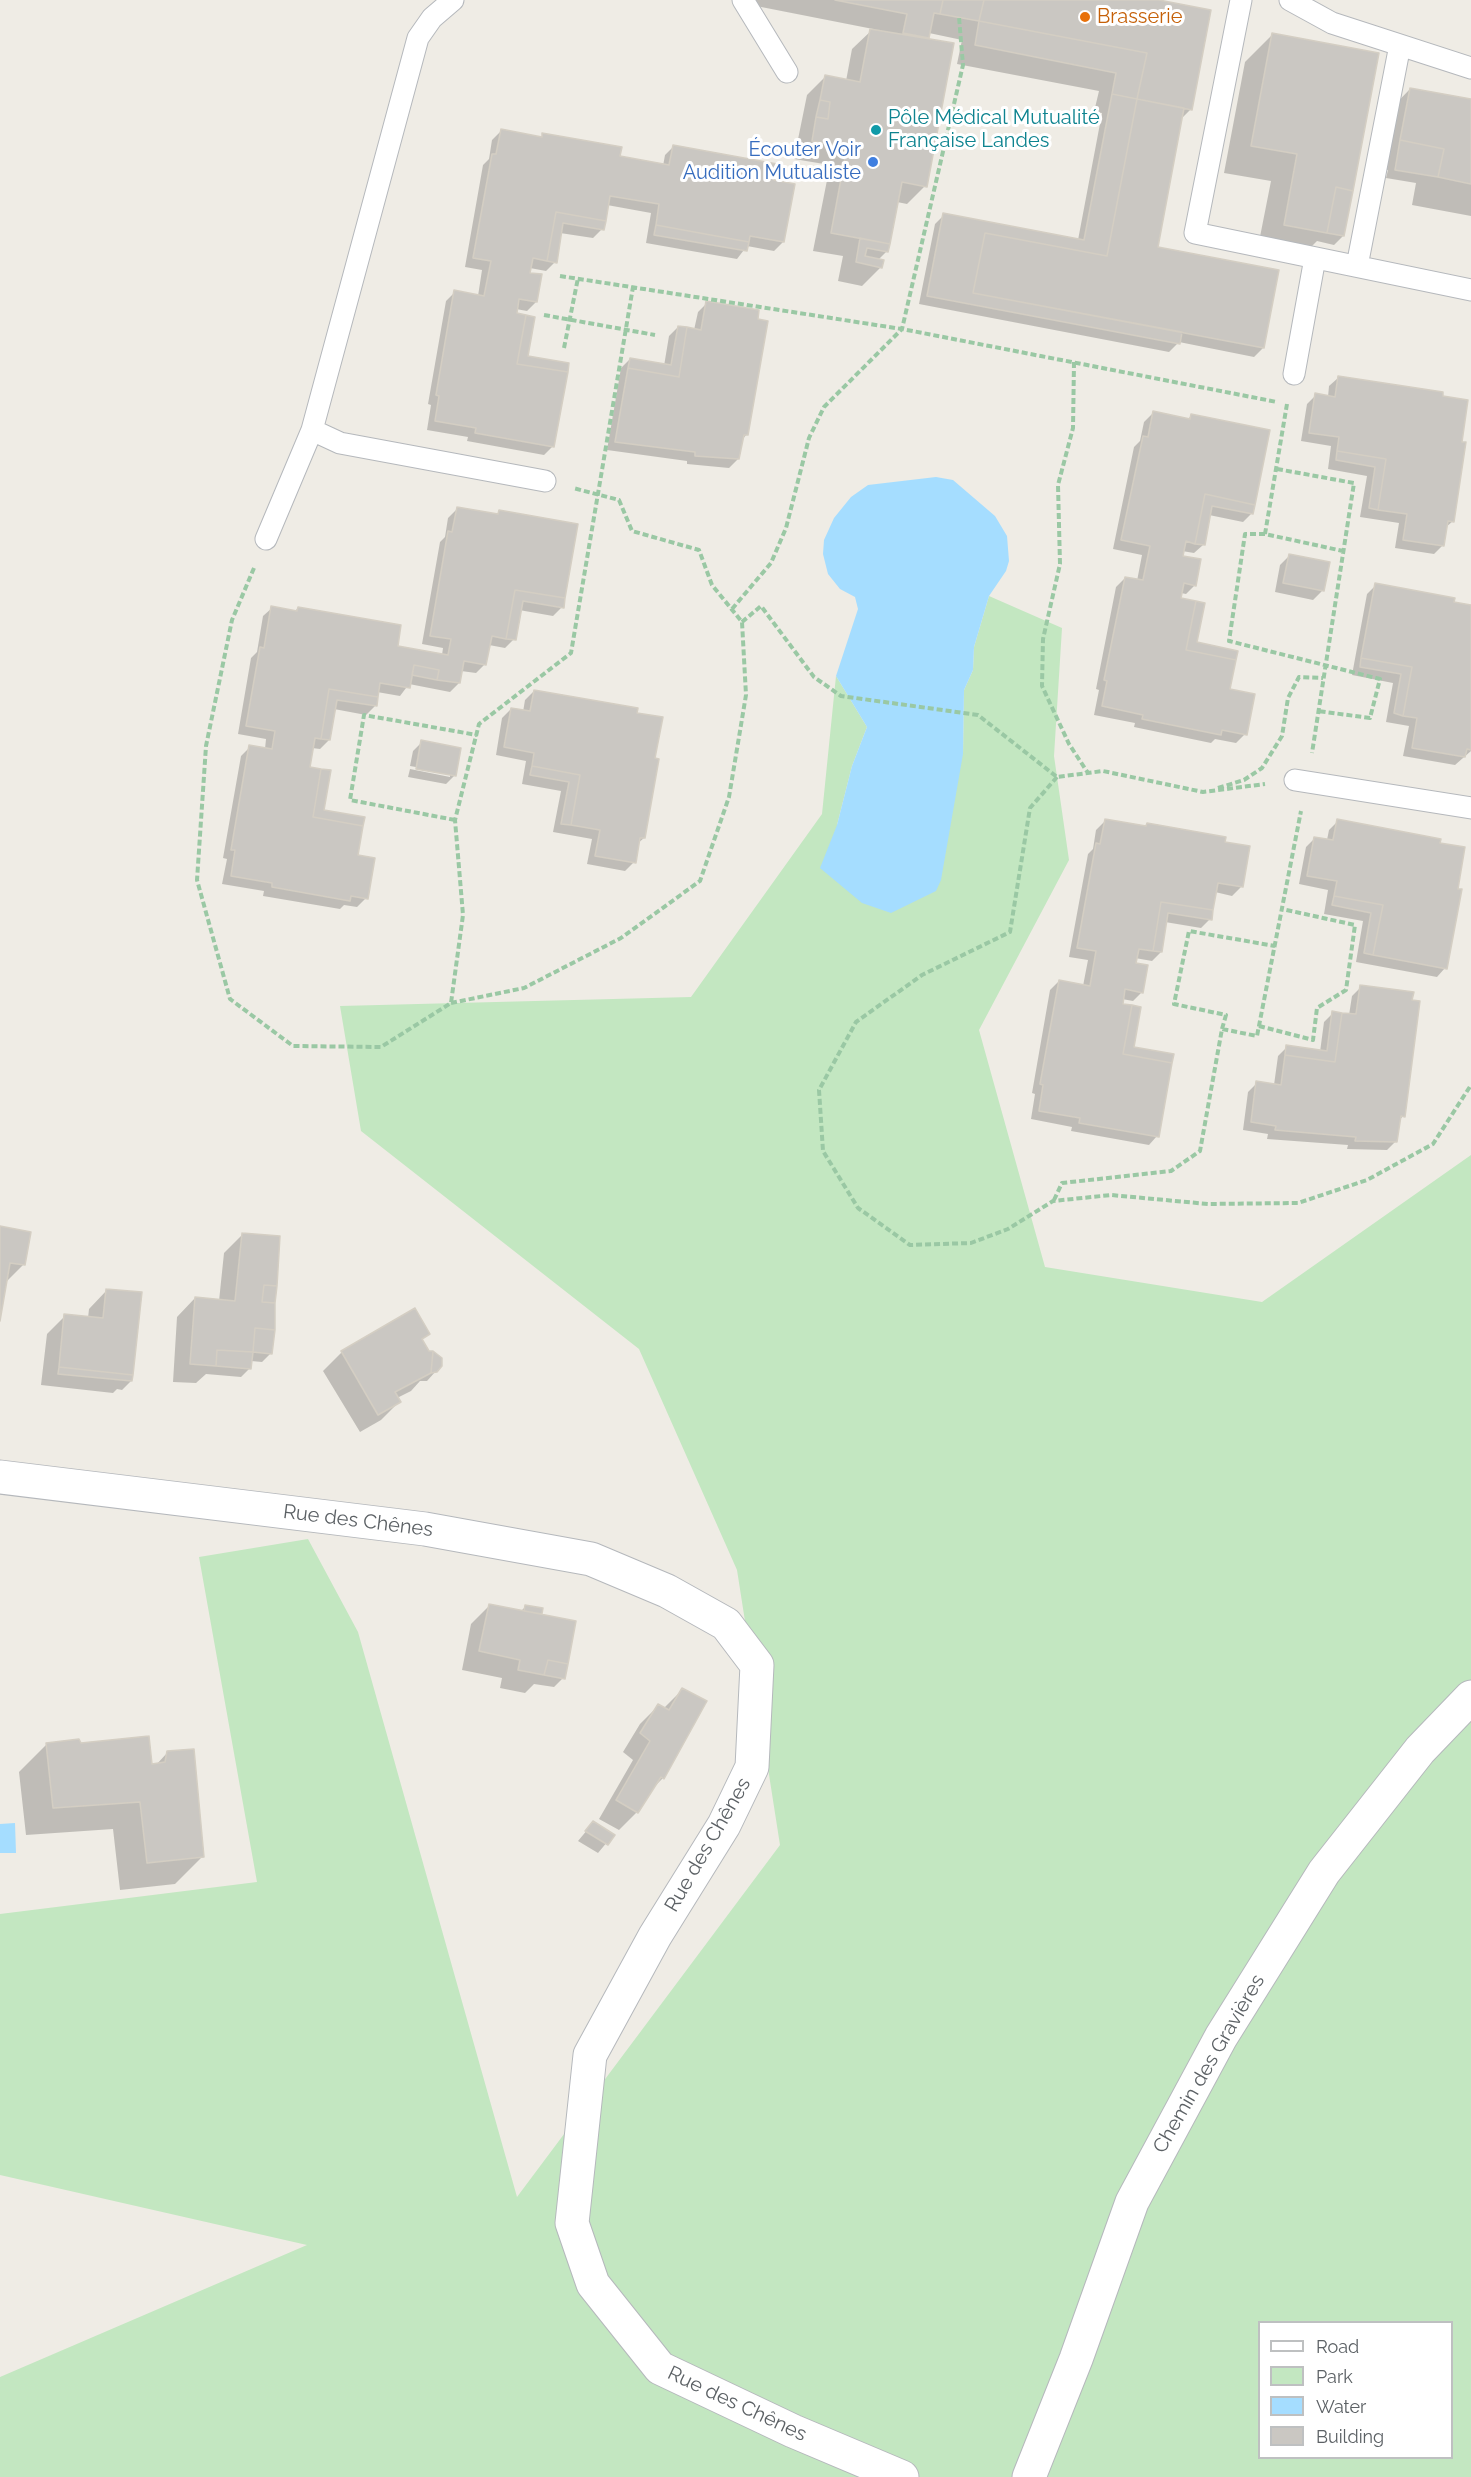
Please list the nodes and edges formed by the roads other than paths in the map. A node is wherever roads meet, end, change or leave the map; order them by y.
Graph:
1 (453, 0) edge
2 (743, 0) edge
3 (1241, 0) edge
4 (1290, 0) edge
5 (1400, 45) junction
6 (1471, 68) edge
7 (787, 72) dead end
8 (1315, 258) junction
9 (1357, 266) junction
10 (1471, 290) edge
11 (1294, 374) dead end
12 (312, 430) junction
13 (545, 481) road end
14 (266, 539) road end
15 (1301, 781) road end
16 (1471, 808) edge
17 (0, 1478) edge
18 (1471, 1697) edge
19 (902, 2477) edge
20 (1029, 2477) edge

1 - 12 lane
2 - 7 lane
3 - 8 lane
4 - 5 lane
5 - 6 lane
5 - 9 lane
8 - 9 lane
8 - 11 lane
9 - 10 lane
12 - 13 lane
12 - 14 lane
15 - 16 lane
17 - 19 street, Rue des Chênes
18 - 20 street, Chemin des Gravières

